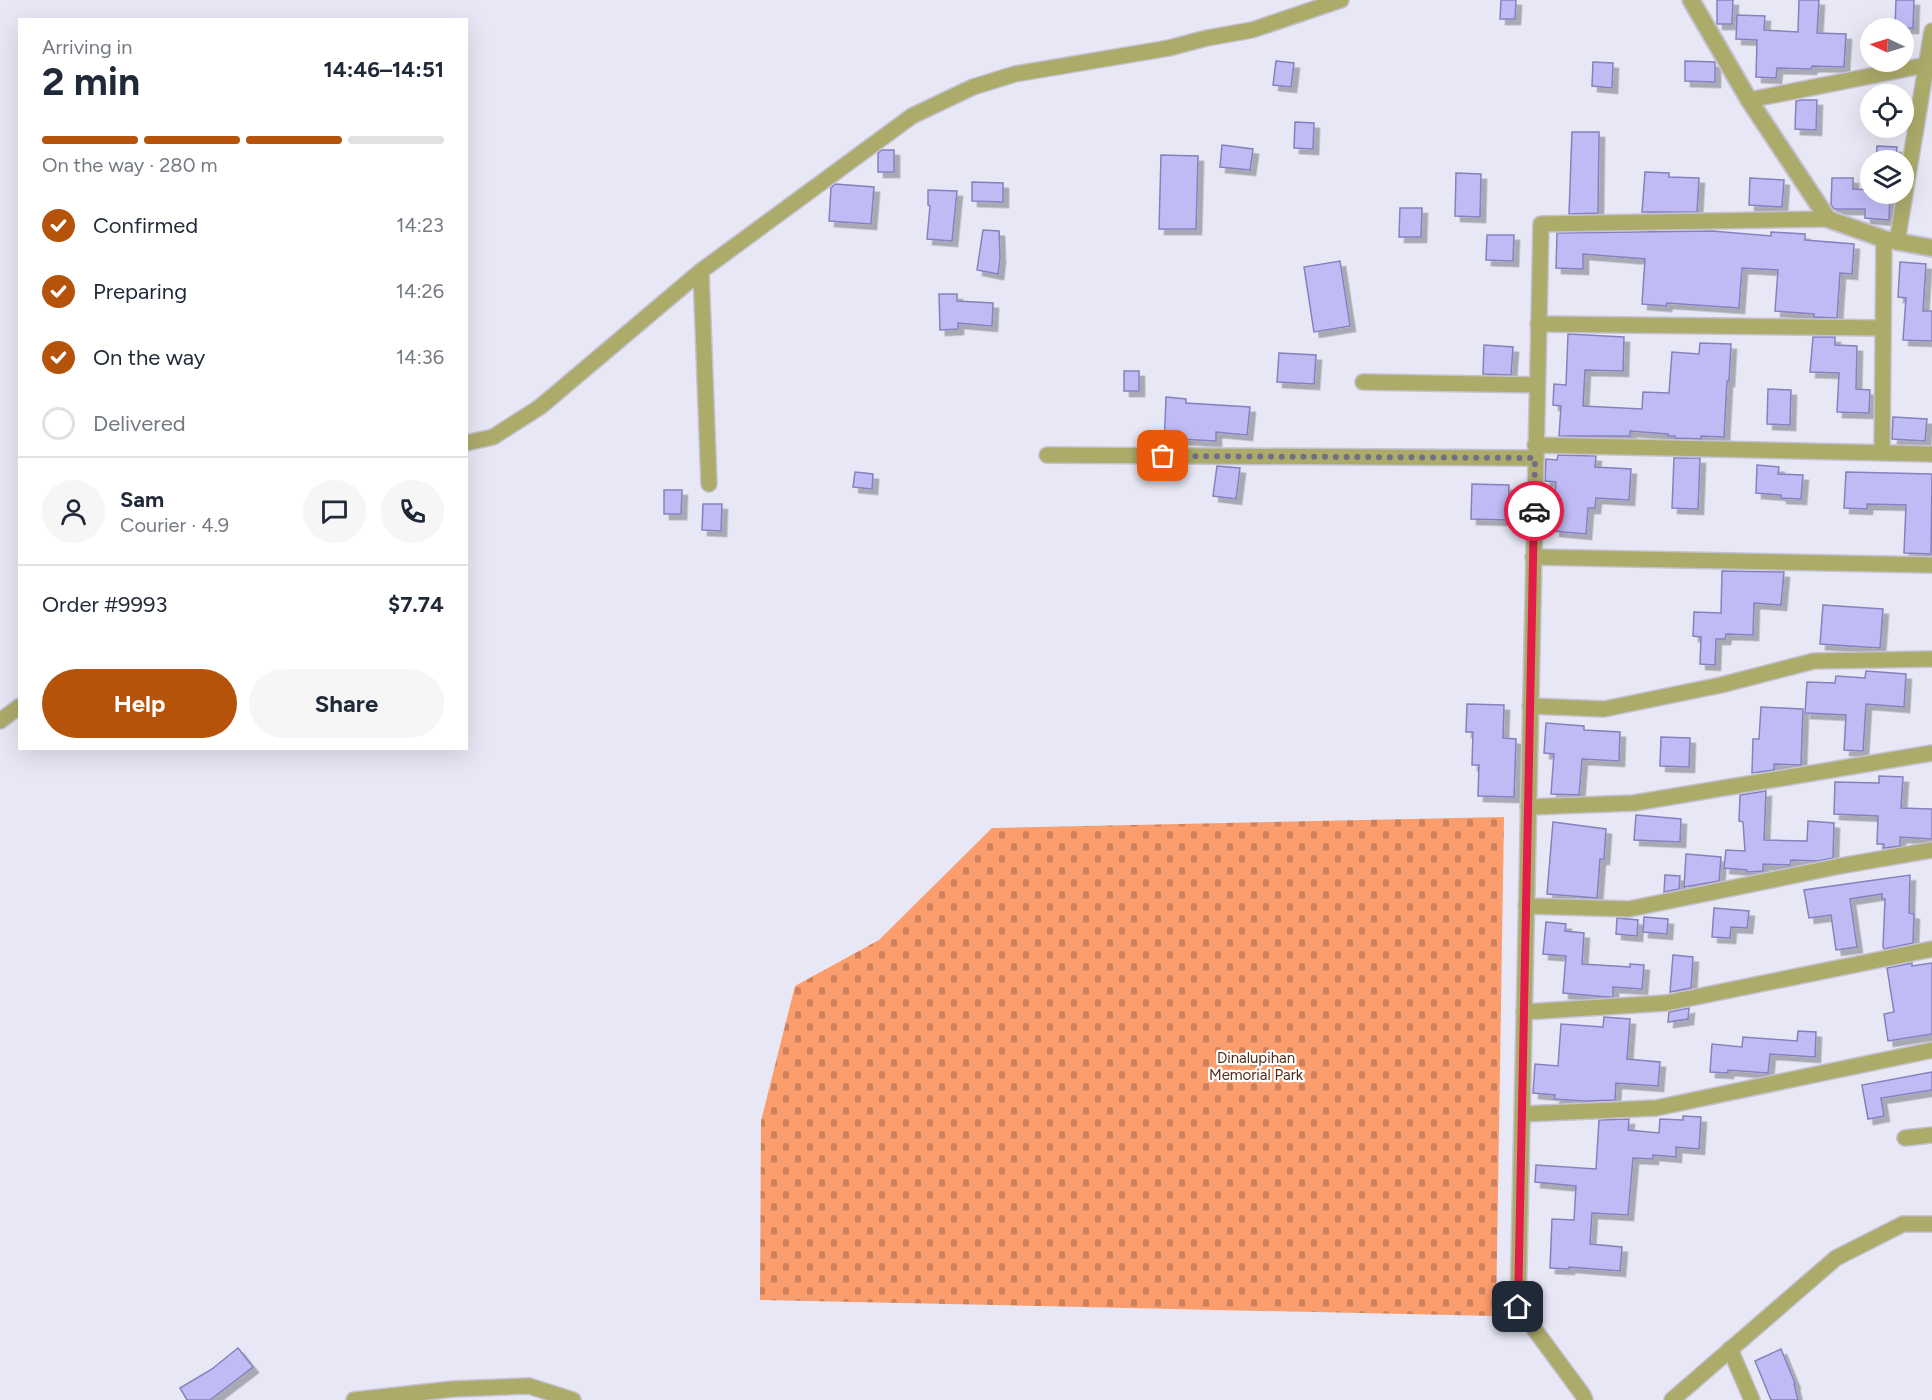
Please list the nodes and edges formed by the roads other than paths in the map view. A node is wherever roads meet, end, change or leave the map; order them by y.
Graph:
1 (1341, 0) edge
2 (1691, 0) edge
3 (1932, 31) edge
4 (1926, 65) junction
5 (1749, 100) junction
6 (1827, 219) junction
7 (1891, 240) junction
8 (1932, 248) edge
9 (700, 271) junction
10 (1538, 324) junction
11 (1883, 328) junction
12 (1363, 381) dead end
13 (1537, 385) junction
14 (468, 443) edge
15 (1535, 452) junction
16 (1882, 453) junction
17 (1932, 454) edge
18 (1047, 455) dead end
19 (709, 484) dead end
20 (1533, 557) junction
21 (1932, 565) edge
22 (1932, 659) edge
23 (1530, 706) junction
24 (18, 708) edge
25 (0, 721) edge
26 (1932, 753) edge
27 (1528, 807) junction
28 (1932, 850) edge
29 (1526, 906) junction
30 (1932, 949) edge
31 (1524, 1011) junction
32 (1932, 1050) edge
33 (1522, 1114) junction
34 (1932, 1134) edge
35 (1905, 1138) dead end
36 (1932, 1224) edge
37 (1730, 1349) junction
38 (354, 1400) edge
39 (573, 1400) edge
40 (1585, 1400) edge
41 (1672, 1400) edge
42 (1752, 1400) edge

1 - 9 street
2 - 5 street
3 - 4 street
4 - 5 street
4 - 7 street
5 - 6 street
6 - 7 street
6 - 10 street
7 - 8 street
7 - 11 street
9 - 14 street
9 - 19 street
10 - 11 street
10 - 13 street
11 - 16 street
12 - 13 street
13 - 15 street
15 - 16 street
15 - 18 street
15 - 20 street
16 - 17 street
20 - 21 street
20 - 23 street
22 - 23 street
23 - 27 street
24 - 25 street
26 - 27 street
27 - 29 street
28 - 29 street
29 - 31 street
30 - 31 street
31 - 33 street
32 - 33 street
33 - 40 street
34 - 35 street
36 - 37 street
37 - 41 street
37 - 42 street
38 - 39 street

